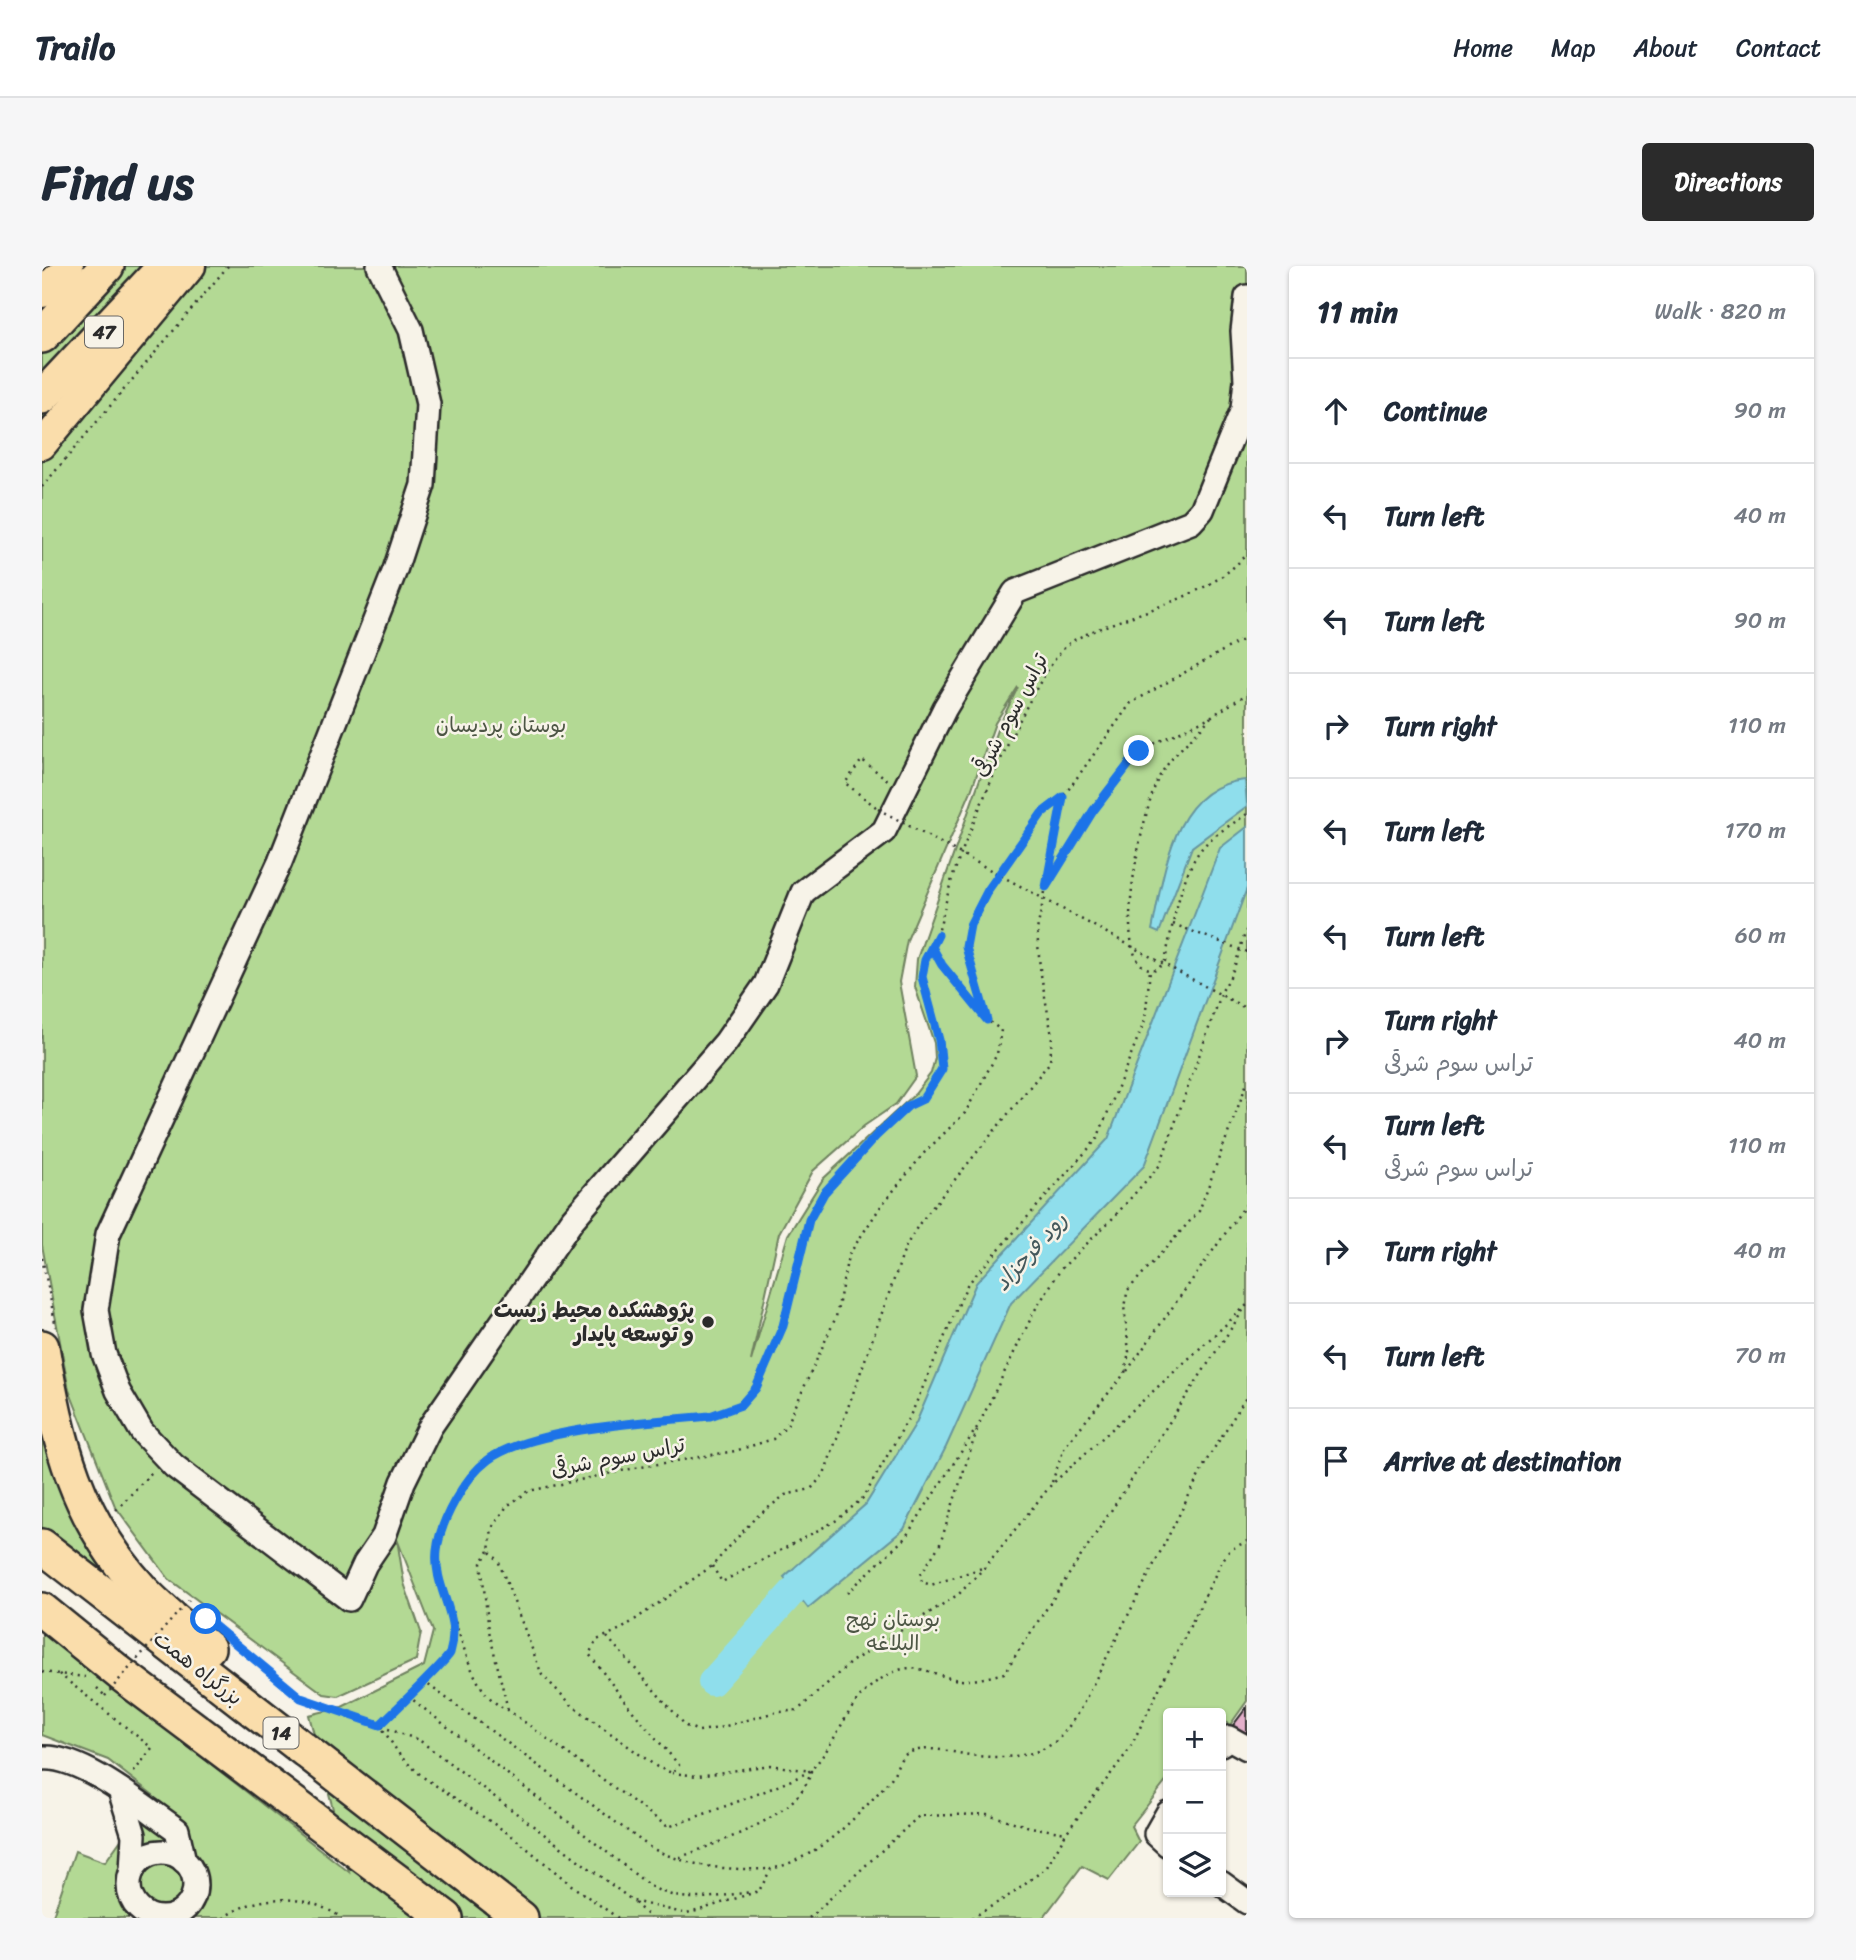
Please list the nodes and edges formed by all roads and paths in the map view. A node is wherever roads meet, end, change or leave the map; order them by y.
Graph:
1 (69, 266) edge
2 (107, 266) edge
3 (165, 266) edge
4 (191, 266) edge
5 (228, 266) edge
6 (379, 266) edge
7 (42, 293) edge
8 (1247, 296) edge
9 (42, 336) edge
10 (42, 397) edge
11 (42, 445) edge
12 (42, 486) edge
13 (1247, 553) edge
14 (1247, 637) edge
15 (1247, 694) edge
16 (1212, 716) junction
17 (905, 793) junction
18 (1063, 797) junction
19 (1247, 814) edge
20 (1046, 887) junction
21 (1173, 924) junction
22 (1247, 928) edge
23 (938, 935) junction
24 (1238, 950) junction
25 (1247, 953) edge
26 (1150, 971) junction
27 (1247, 1009) edge
28 (987, 1020) junction
29 (1247, 1083) edge
30 (1247, 1203) edge
31 (42, 1258) edge
32 (1247, 1305) edge
33 (1244, 1309) junction
34 (50, 1342) edge
35 (1125, 1373) junction
36 (1247, 1396) edge
37 (978, 1426) junction
38 (165, 1457) junction
39 (1051, 1485) junction
40 (111, 1499) dead end
41 (116, 1510) junction
42 (121, 1520) dead end
43 (1247, 1541) edge
44 (42, 1546) edge
45 (489, 1551) junction
46 (712, 1566) junction
47 (985, 1567) junction
48 (847, 1593) dead end
49 (197, 1609) dead end
50 (42, 1610) edge
51 (454, 1619) junction
52 (227, 1637) dead end
53 (607, 1637) junction
54 (42, 1672) edge
55 (59, 1674) junction
56 (87, 1677) dead end
57 (422, 1681) junction
58 (105, 1696) dead end
59 (408, 1696) junction
60 (508, 1710) junction
61 (380, 1725) junction
62 (309, 1754) junction
63 (42, 1758) edge
64 (811, 1771) junction
65 (672, 1773) junction
66 (120, 1790) junction
67 (1066, 1833) junction
68 (674, 1859) junction
69 (184, 1861) junction
70 (771, 1869) junction
71 (131, 1881) junction
72 (1226, 1887) edge
73 (759, 1891) junction
74 (633, 1901) junction
75 (1247, 1902) edge
76 (176, 1916) edge
77 (124, 1918) edge
78 (223, 1918) edge
79 (342, 1918) edge
80 (446, 1918) edge
81 (521, 1918) edge
82 (618, 1918) edge
83 (650, 1918) edge
84 (810, 1918) edge
85 (972, 1918) edge

1 - 7 main road
2 - 9 highway, 47
3 - 10 highway, 47
4 - 11 main road
5 - 12 path
6 - 38 street
8 - 17 street
13 - 23 path, تراس سوم شرقی
14 - 18 path, تراس سوم شرقی
15 - 16 path
16 - 20 path
16 - 26 path
17 - 27 path, bridge
17 - 38 street
18 - 20 path
18 - 28 path, تراس سوم شرقی
19 - 21 path
20 - 46 path
21 - 24 path
21 - 26 path
22 - 24 path
23 - 28 path, تراس سوم شرقی
23 - 51 path
24 - 25 path
24 - 37 path
26 - 46 path
28 - 45 path, تراس سوم شرقی
29 - 35 path
30 - 35 path
31 - 34 path
32 - 33 path
33 - 39 path
33 - 64 path
34 - 62 highway
35 - 39 path
36 - 70 path
37 - 47 path
37 - 48 path
38 - 41 path
39 - 47 path
40 - 41 path
41 - 42 path
43 - 67 path
44 - 62 highway, بزرگراه همت / 14
45 - 60 path
45 - 65 path
46 - 53 path
47 - 53 path
49 - 58 path, bridge
50 - 80 highway, 14
51 - 57 path
51 - 60 path
52 - 61 path
53 - 65 path
54 - 55 path
55 - 56 path
55 - 66 path
57 - 59 path
57 - 68 path
59 - 61 path
59 - 73 path
60 - 64 path
61 - 74 path
61 - 82 path
62 - 81 highway, بزرگراه همت / 14
63 - 66 street
64 - 65 path
64 - 68 path
66 - 69 street
66 - 71 street
67 - 84 path
67 - 85 path
68 - 70 path
69 - 71 street
69 - 76 street
70 - 73 path
71 - 76 street
71 - 77 street
72 - 75 street
73 - 74 path
74 - 83 path
78 - 79 path

